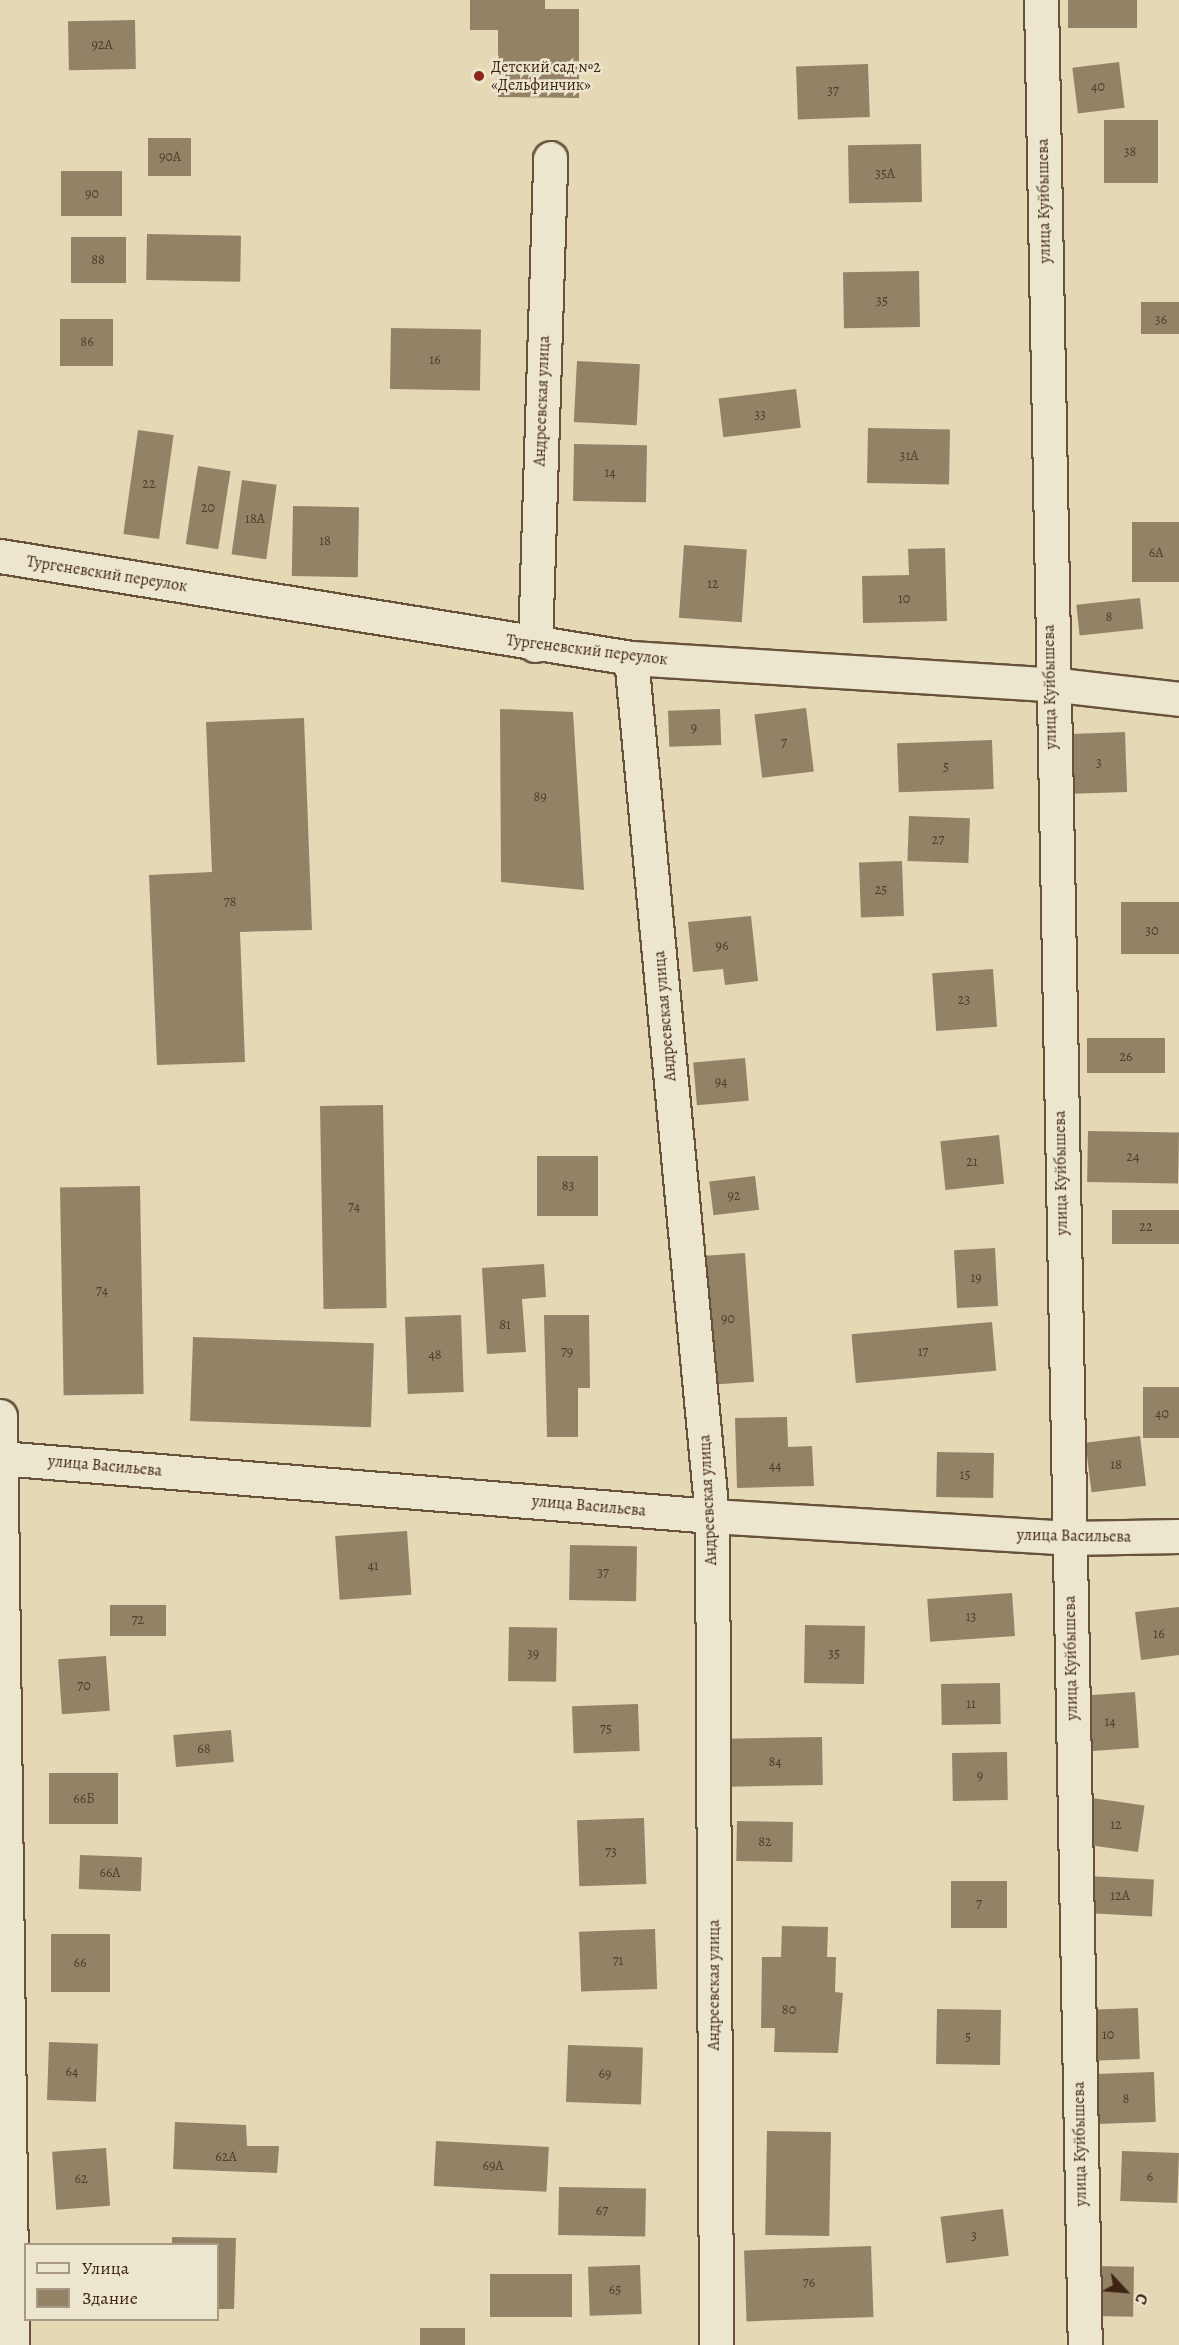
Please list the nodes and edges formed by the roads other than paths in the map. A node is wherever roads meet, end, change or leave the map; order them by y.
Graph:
1 (1041, 0) edge
2 (550, 158) dead end
3 (0, 556) edge
4 (535, 645) junction
5 (631, 658) junction
6 (1050, 684) junction
7 (1179, 699) edge
8 (0, 1416) edge
9 (1, 1458) edge
10 (712, 1516) junction
11 (1179, 1536) edge
12 (1069, 1538) junction
13 (12, 2345) edge
14 (716, 2345) edge
15 (1085, 2345) edge

1 - 6 street, улица Куйбышева
2 - 4 street, Андреевская улица
3 - 4 street, Тургеневский переулок
4 - 5 street, Тургеневский переулок
5 - 6 street, Тургеневский переулок
5 - 10 street, Андреевская улица
6 - 7 street, Тургеневский переулок
6 - 12 street, улица Куйбышева
8 - 9 street
9 - 10 street, улица Васильева
9 - 13 street
10 - 12 street, улица Васильева
10 - 14 street, Андреевская улица
11 - 12 street, улица Васильева
12 - 15 street, улица Куйбышева

